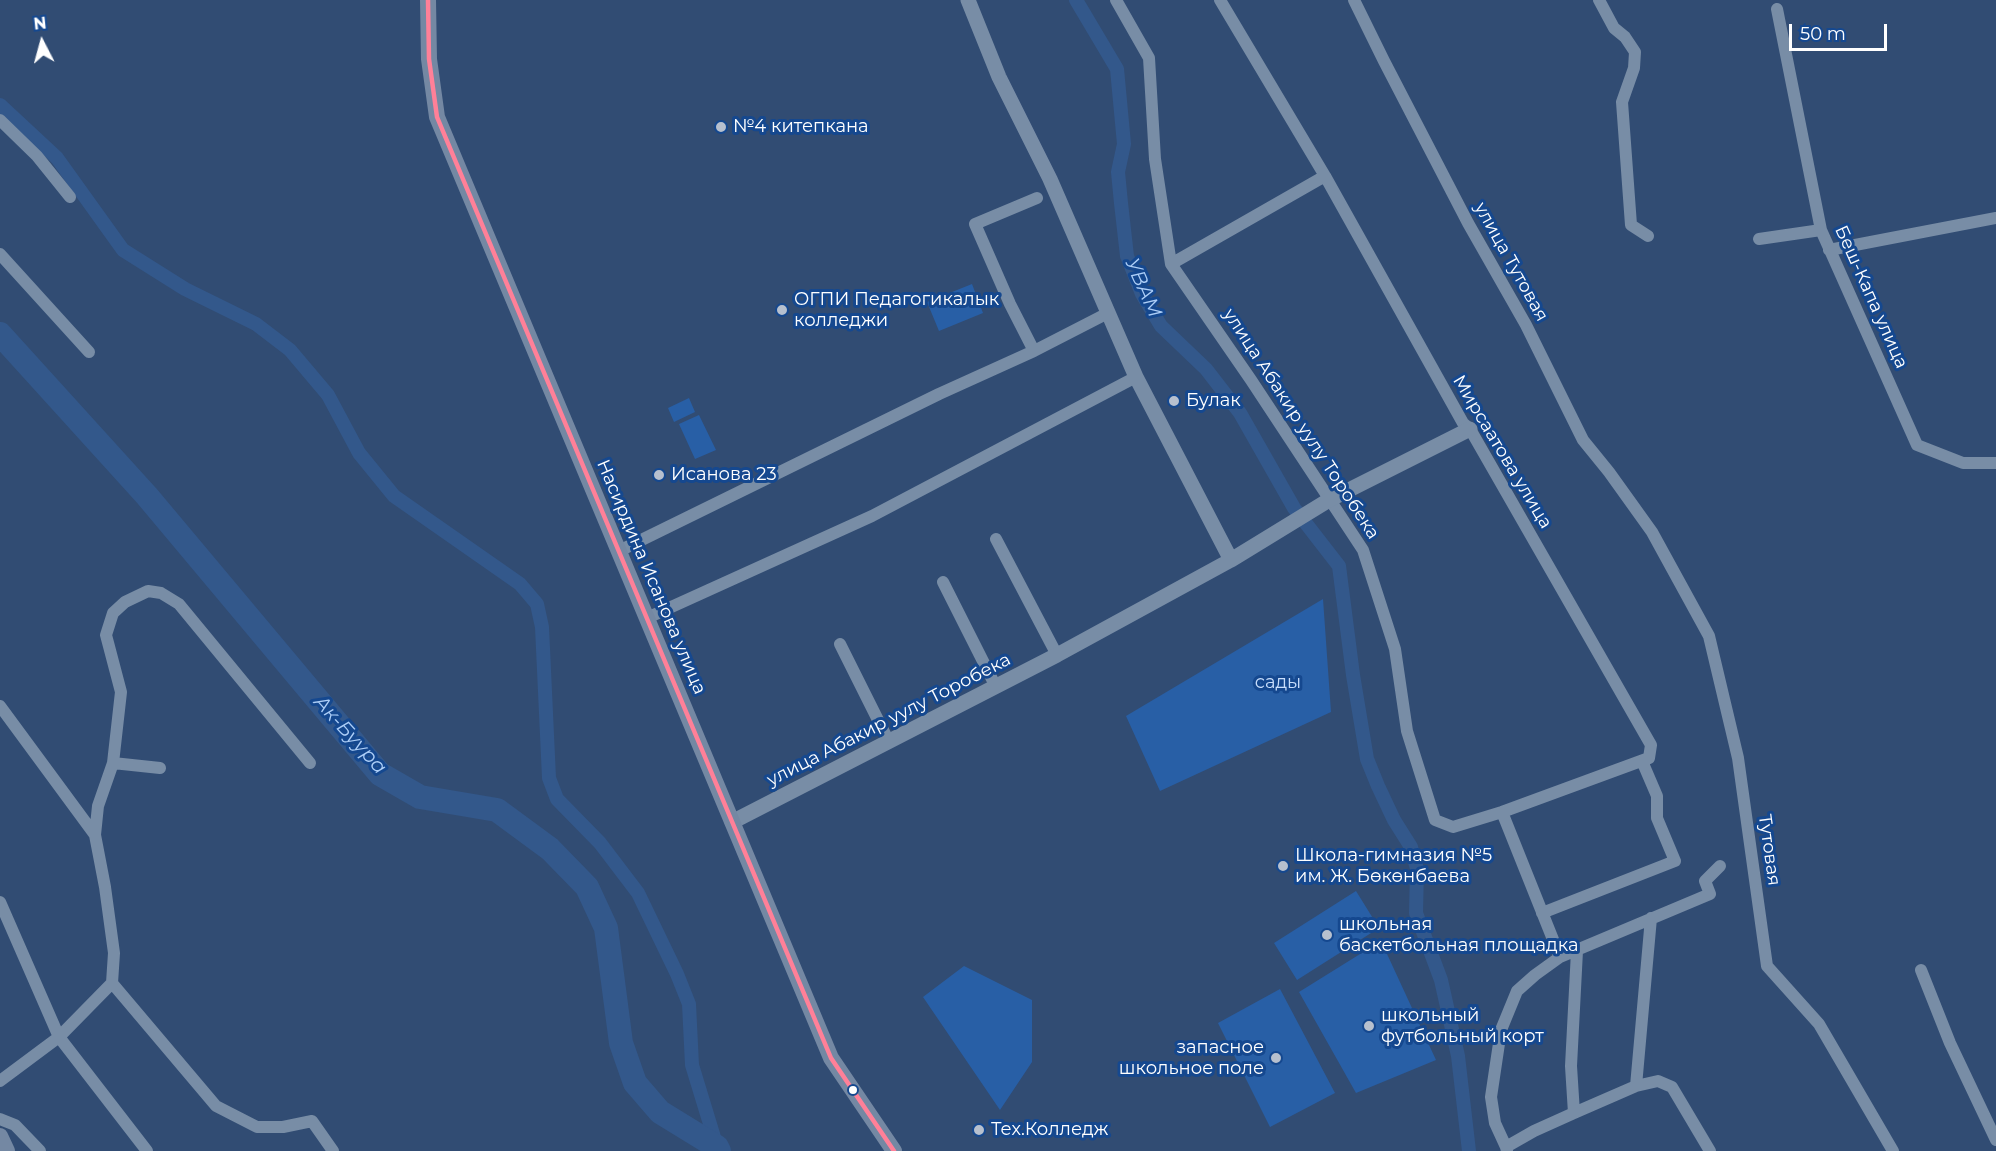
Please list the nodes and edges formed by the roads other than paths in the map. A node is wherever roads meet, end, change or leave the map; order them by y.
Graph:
1 (428, 0) edge
2 (968, 0) edge
3 (1116, 0) edge
4 (1220, 0) edge
5 (1354, 0) edge
6 (1599, 0) edge
7 (1777, 9) dead end
8 (0, 120) edge
9 (1324, 177) junction
10 (70, 196) dead end
11 (1037, 198) dead end
12 (1996, 218) edge
13 (1821, 230) junction
14 (1648, 236) dead end
15 (1759, 239) dead end
16 (1829, 250) junction
17 (0, 254) edge
18 (1171, 264) junction
19 (1108, 313) junction
20 (1034, 351) junction
21 (89, 352) dead end
22 (1136, 377) junction
23 (1470, 429) junction
24 (1996, 463) edge
25 (1325, 504) junction
26 (1652, 532) joint
27 (996, 539) dead end
28 (619, 551) junction
29 (1231, 560) junction
30 (943, 582) dead end
31 (647, 618) junction
32 (840, 644) dead end
33 (1057, 656) junction
34 (996, 687) junction
35 (0, 706) edge
36 (888, 742) junction
37 (1642, 761) junction
38 (113, 763) junction
39 (310, 763) dead end
40 (160, 768) dead end
41 (1502, 812) junction
42 (732, 822) junction
43 (95, 835) junction
44 (1720, 866) dead end
45 (0, 902) edge
46 (1542, 913) junction
47 (1651, 918) junction
48 (1577, 951) junction
49 (1560, 957) junction
50 (1921, 970) dead end
51 (112, 983) junction
52 (59, 1037) junction
53 (0, 1081) edge
54 (1636, 1086) junction
55 (1574, 1113) junction
56 (0, 1119) edge
57 (0, 1136) edge
58 (1996, 1140) edge
59 (1507, 1149) edge
60 (7, 1151) edge
61 (40, 1151) edge
62 (147, 1151) edge
63 (333, 1151) edge
64 (894, 1151) edge
65 (1710, 1151) edge
66 (1893, 1151) edge

1 - 28 main road, Насирдина Исанова улица
2 - 19 street
3 - 18 street, улица Абакир уулу Торобека
4 - 9 street, Мирсаатова улица
5 - 26 street, улица Тутовая
6 - 14 street
7 - 13 street, Беш-Капа улица
8 - 10 street
9 - 18 street
9 - 23 street, Мирсаатова улица
11 - 20 street
12 - 16 street
13 - 15 street
13 - 16 street, Беш-Капа улица
16 - 24 street, Беш-Капа улица
17 - 21 street
18 - 25 street, улица Абакир уулу Торобека
19 - 20 street
19 - 22 street
20 - 28 street
22 - 29 street
22 - 31 street
23 - 25 street, улица Абакир уулу Торобека
23 - 37 street, Мирсаатова улица
25 - 29 street, улица Абакир уулу Торобека
25 - 41 street, улица Абакир уулу Торобека
26 - 66 street, Тутовая
27 - 33 street
28 - 31 main road, Насирдина Исанова улица
29 - 33 street, улица Абакир уулу Торобека
30 - 34 street
31 - 42 main road, Насирдина Исанова улица
32 - 36 street
33 - 34 street, улица Абакир уулу Торобека
34 - 36 street, улица Абакир уулу Торобека
35 - 43 street
36 - 42 street, улица Абакир уулу Торобека
37 - 41 street, улица Абакир уулу Торобека
37 - 46 street
38 - 39 street
38 - 40 street
38 - 43 street
41 - 46 street
42 - 64 main road, Насирдина Исанова улица
43 - 51 street
44 - 47 street
45 - 52 street
46 - 49 street
47 - 48 street
47 - 54 street
48 - 49 street
48 - 55 street
49 - 59 street
50 - 58 street
51 - 52 street
51 - 63 street
52 - 53 street
52 - 62 street
54 - 55 street
54 - 65 street
55 - 59 street
56 - 61 street
57 - 60 main road

